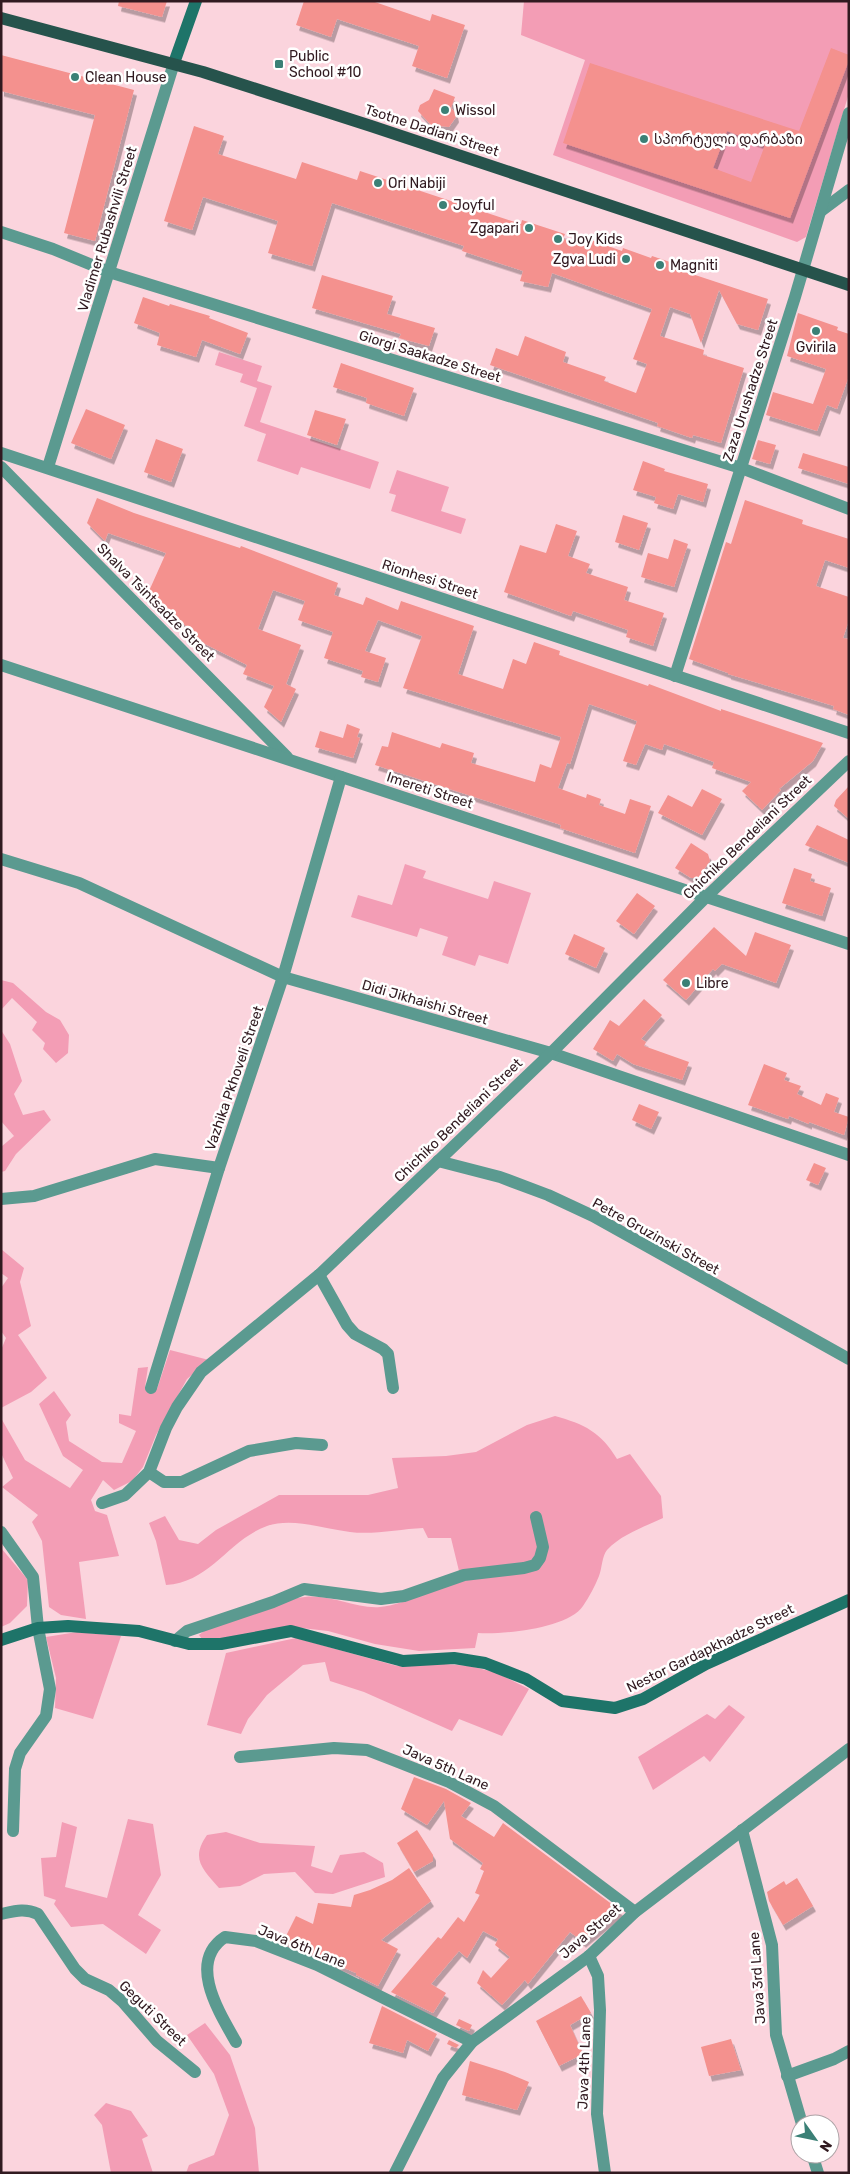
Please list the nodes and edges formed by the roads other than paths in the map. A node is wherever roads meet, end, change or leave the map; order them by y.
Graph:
1 (196, 1) edge
2 (1, 18) edge
3 (174, 64) junction
4 (849, 112) edge
5 (849, 190) edge
6 (821, 211) junction
7 (1, 232) edge
8 (803, 270) junction
9 (109, 272) junction
10 (849, 285) edge
11 (1, 453) edge
12 (1, 467) edge
13 (48, 467) junction
14 (741, 468) junction
15 (849, 509) edge
16 (1, 665) edge
17 (676, 676) junction
18 (849, 733) edge
19 (289, 758) junction
20 (849, 761) edge
21 (341, 777) junction
22 (1, 859) edge
23 (707, 896) junction
24 (849, 944) edge
25 (283, 977) junction
26 (550, 1053) junction
27 (849, 1155) edge
28 (438, 1161) junction
29 (219, 1168) junction
30 (1, 1199) edge
31 (319, 1275) junction
32 (849, 1360) edge
33 (151, 1388) dead end
34 (392, 1388) dead end
35 (322, 1445) dead end
36 (149, 1472) junction
37 (102, 1504) dead end
38 (536, 1517) dead end
39 (1, 1532) edge
40 (849, 1600) edge
41 (38, 1628) junction
42 (1, 1640) edge
43 (175, 1641) junction
44 (849, 1749) edge
45 (240, 1757) dead end
46 (12, 1830) dead end
47 (742, 1830) junction
48 (634, 1912) junction
49 (1, 1914) edge
50 (588, 1956) junction
51 (236, 2042) dead end
52 (472, 2042) junction
53 (849, 2051) edge
54 (195, 2072) dead end
55 (787, 2076) junction
56 (799, 2114) edge
57 (395, 2173) edge
58 (605, 2173) edge

1 - 3 street, Vladimer Rubashvili Street
2 - 3 main road, Tsotne Dadiani Street
3 - 8 main road, Tsotne Dadiani Street
3 - 9 street, Vladimer Rubashvili Street
4 - 6 street, Zaza Urushadze Street
5 - 6 street
6 - 8 street, Zaza Urushadze Street
7 - 9 street, Giorgi Saakadze Street
8 - 10 main road, Tsotne Dadiani Street
8 - 14 street, Zaza Urushadze Street
9 - 13 street, Vladimer Rubashvili Street
9 - 14 street, Giorgi Saakadze Street
11 - 13 street, Rionhesi Street
12 - 19 street, Shalva Tsintsadze Street
13 - 17 street, Rionhesi Street
14 - 15 street, Giorgi Saakadze Street
14 - 17 street, Zaza Urushadze Street
16 - 19 street, Imereti Street
17 - 18 street, Rionhesi Street
19 - 21 street, Imereti Street
20 - 23 street, Chichiko Bendeliani Street
21 - 23 street, Imereti Street
21 - 25 street, Vazhika Pkhoveli Street
22 - 25 street, Didi Jikhaishi Street
23 - 24 street, Imereti Street
23 - 26 street, Chichiko Bendeliani Street
25 - 26 street, Didi Jikhaishi Street
25 - 29 street, Vazhika Pkhoveli Street
26 - 27 street, Didi Jikhaishi Street
26 - 28 street, Chichiko Bendeliani Street
28 - 31 street, Chichiko Bendeliani Street
28 - 32 street, Petre Gruzinski Street
29 - 30 street
29 - 33 street, Vazhika Pkhoveli Street
31 - 34 street
31 - 36 street, Chichiko Bendeliani Street
35 - 36 street
36 - 37 street, Chichiko Bendeliani Street
38 - 43 street
39 - 41 street
40 - 43 street, Nestor Gardapkhadze Street
41 - 42 street, Nestor Gardapkhadze Street
41 - 43 street, Nestor Gardapkhadze Street
41 - 46 street
44 - 47 street, Java Street
45 - 48 street, Java 5th Lane
47 - 48 street, Java Street
47 - 55 street, Java 3rd Lane
48 - 50 street, Java Street
49 - 54 street, Geguti Street
50 - 52 street, Java Street
50 - 58 street, Java 4th Lane
51 - 52 street, Java 6th Lane
52 - 57 street, Java Street
53 - 55 street
55 - 56 street, Java 3rd Lane

